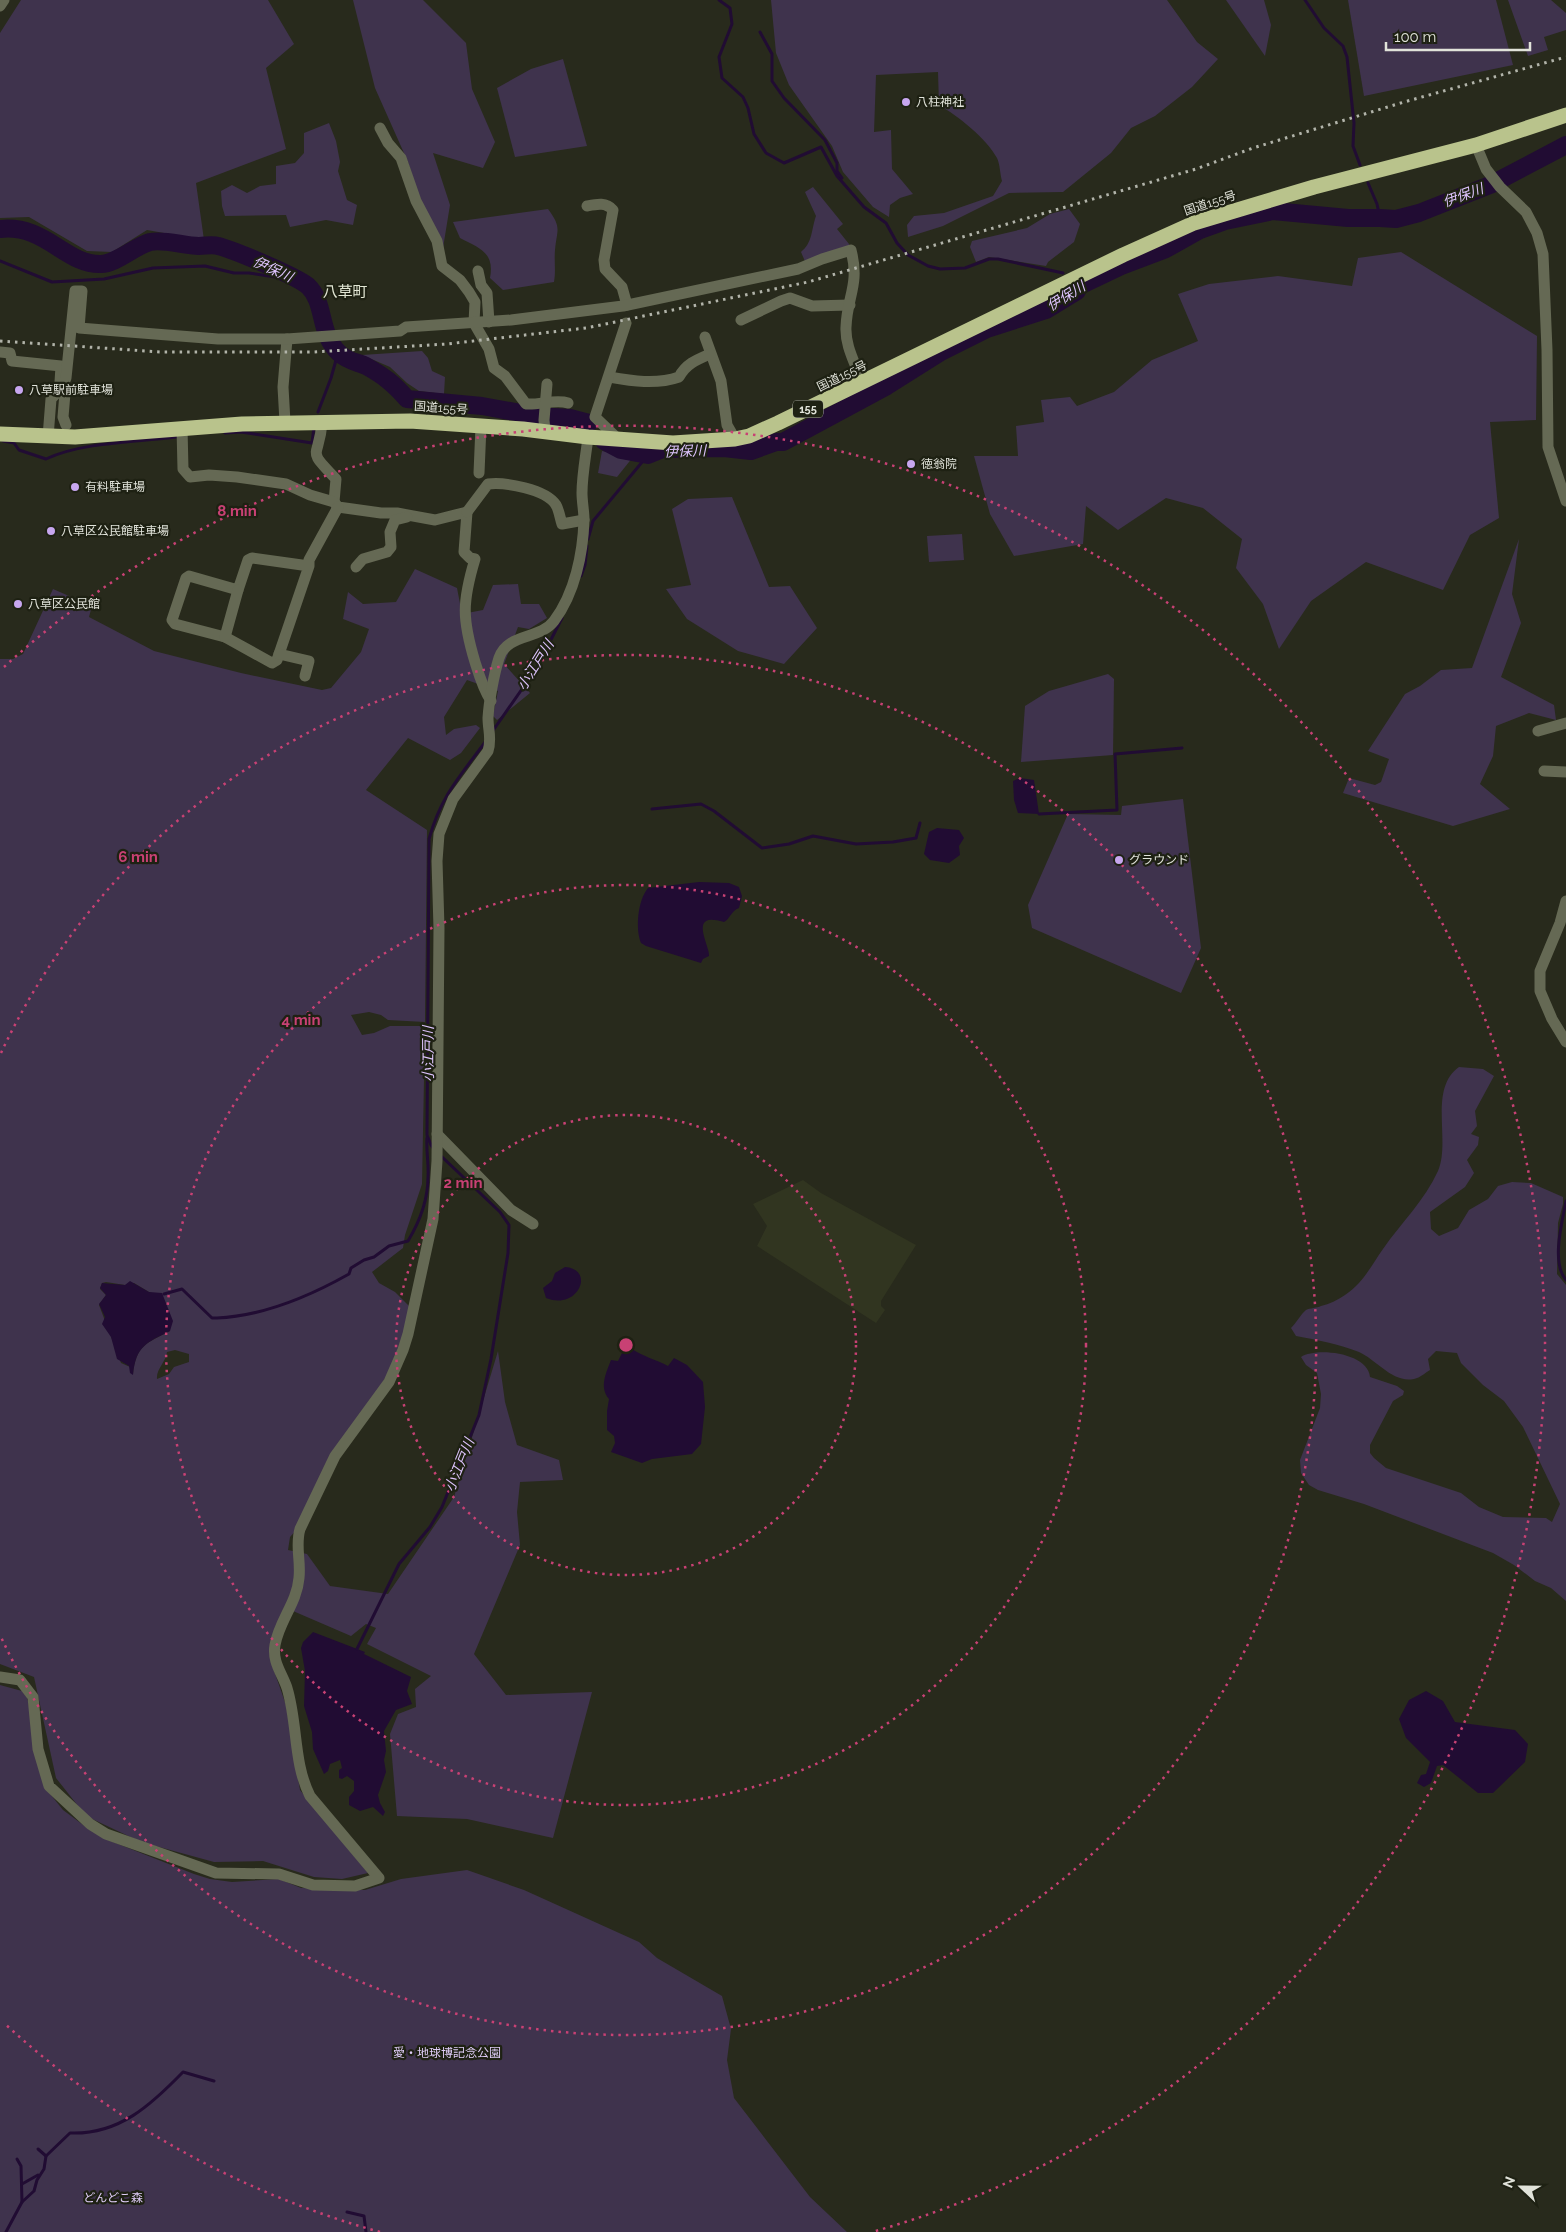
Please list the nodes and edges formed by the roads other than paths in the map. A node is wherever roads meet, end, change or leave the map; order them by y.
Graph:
1 (4, 0) edge
2 (0, 6) edge
3 (1566, 115) edge
4 (380, 128) dead end
5 (1476, 145) junction
6 (587, 206) dead end
7 (478, 271) dead end
8 (626, 305) junction
9 (850, 305) junction
10 (741, 320) dead end
11 (489, 322) junction
12 (474, 323) junction
13 (626, 323) dead end
14 (705, 337) dead end
15 (287, 339) junction
16 (0, 352) edge
17 (710, 354) junction
18 (609, 377) junction
19 (862, 383) junction
20 (547, 384) dead end
21 (62, 387) junction
22 (568, 403) dead end
23 (545, 417) junction
24 (285, 422) junction
25 (322, 423) junction
26 (66, 425) dead end
27 (481, 426) junction
28 (0, 434) edge
29 (182, 434) junction
30 (48, 437) junction
31 (588, 437) junction
32 (735, 438) junction
33 (618, 439) junction
34 (479, 473) dead end
35 (1566, 501) edge
36 (336, 504) junction
37 (467, 512) junction
38 (411, 517) junction
39 (584, 520) junction
40 (309, 566) junction
41 (356, 568) dead end
42 (238, 590) junction
43 (225, 637) junction
44 (279, 654) junction
45 (305, 676) dead end
46 (491, 701) junction
47 (1566, 723) edge
48 (1538, 731) dead end
49 (1544, 771) dead end
50 (1566, 772) edge
51 (1566, 901) edge
52 (1566, 1042) edge
53 (437, 1138) junction
54 (533, 1224) dead end
55 (0, 1677) edge

1 - 2 street
3 - 5 highway, 国道155号 / 155
4 - 12 street
5 - 19 highway, 国道155号 / 155
5 - 35 street
6 - 8 street
7 - 11 street
8 - 9 street
8 - 11 street
9 - 10 street
9 - 19 street
11 - 12 street
12 - 15 street
12 - 23 street
13 - 18 street
14 - 17 street
15 - 21 street
15 - 24 street
16 - 21 street
17 - 18 street
17 - 32 street
18 - 33 street
19 - 32 highway, 国道155号 / 155
20 - 23 street
21 - 26 street
21 - 30 street
22 - 23 street
23 - 27 highway, 国道155号 / 155
23 - 31 highway, 国道155号 / 155
24 - 25 highway, 国道155号 / 155
24 - 29 highway, 国道155号 / 155
25 - 27 highway, 国道155号 / 155
25 - 36 street
27 - 34 street
28 - 30 highway, 国道155号 / 155
29 - 30 highway, 国道155号 / 155
29 - 36 street
31 - 33 highway, 国道155号 / 155
31 - 39 street
32 - 33 highway, 国道155号 / 155
36 - 38 street
36 - 40 street
37 - 38 street
37 - 39 street
37 - 46 street
38 - 41 street
39 - 46 street
40 - 42 street
40 - 44 street
42 - 43 street
42 - 43 street
43 - 44 street
44 - 45 street
46 - 53 street
47 - 48 street
49 - 50 street
51 - 52 street
53 - 54 street
53 - 55 street

